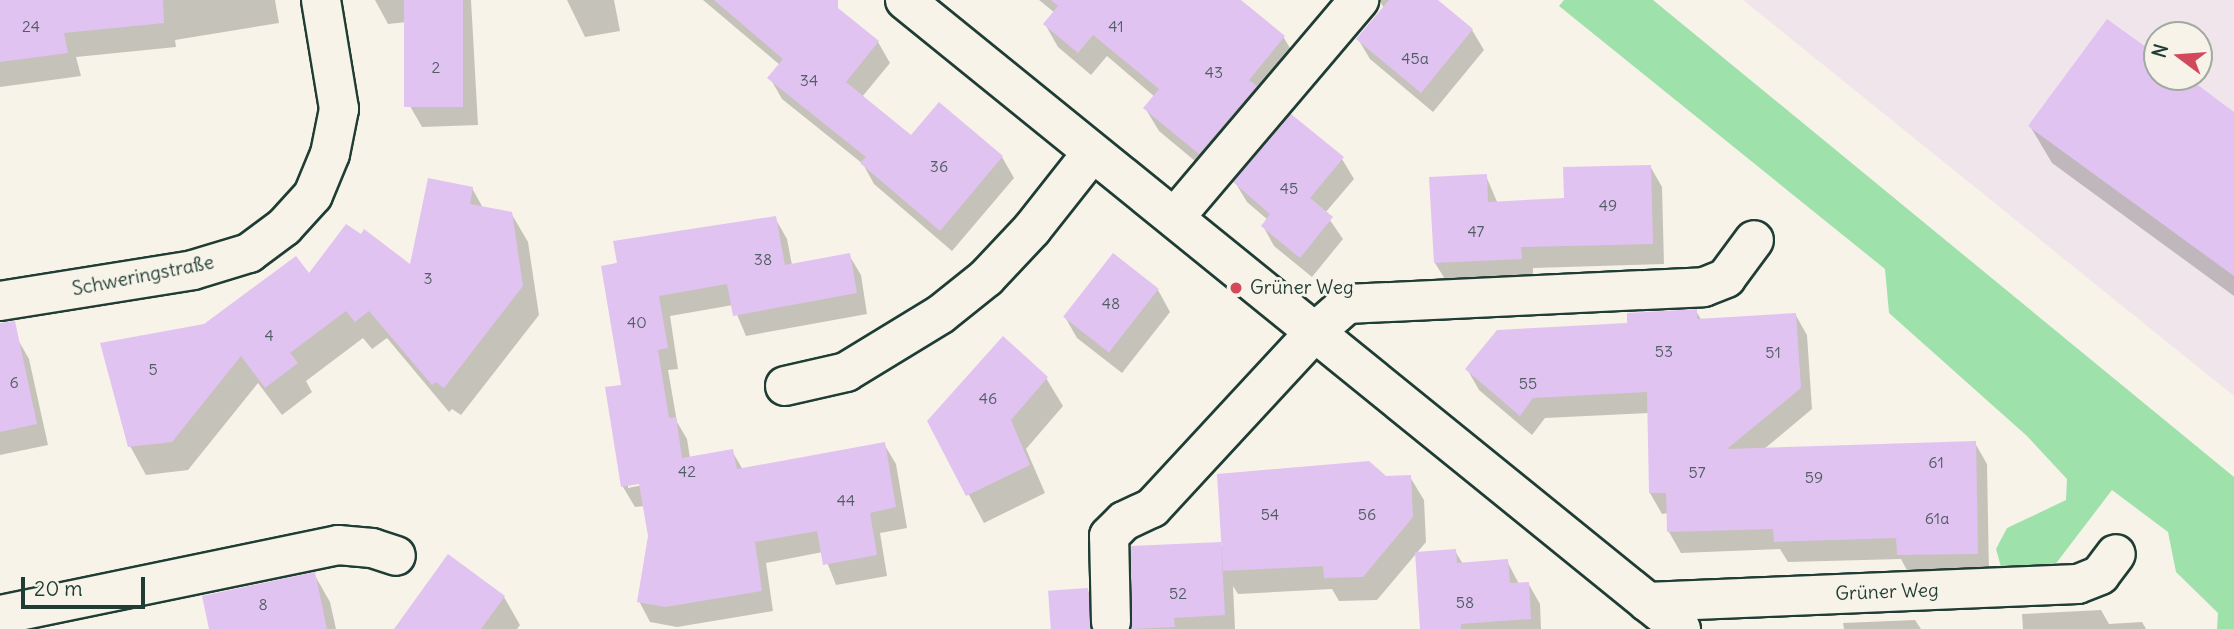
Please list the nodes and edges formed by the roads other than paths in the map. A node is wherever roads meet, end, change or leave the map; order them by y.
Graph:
1 (321, 0) edge
2 (905, 0) edge
3 (1359, 0) edge
4 (1092, 153) junction
5 (1175, 217) junction
6 (1754, 240) dead end
7 (0, 302) edge
8 (1315, 332) junction
9 (785, 386) dead end
10 (2116, 554) dead end
11 (396, 556) dead end
12 (1647, 602) junction
13 (0, 615) edge
14 (1111, 622) dead end
15 (1681, 629) edge

1 - 7 street, Schweringstraße
2 - 4 street
3 - 5 street
4 - 5 street
4 - 9 street
5 - 8 street
6 - 8 street
8 - 12 street
8 - 14 street
10 - 12 street, Grüner Weg
11 - 13 street
12 - 15 street

